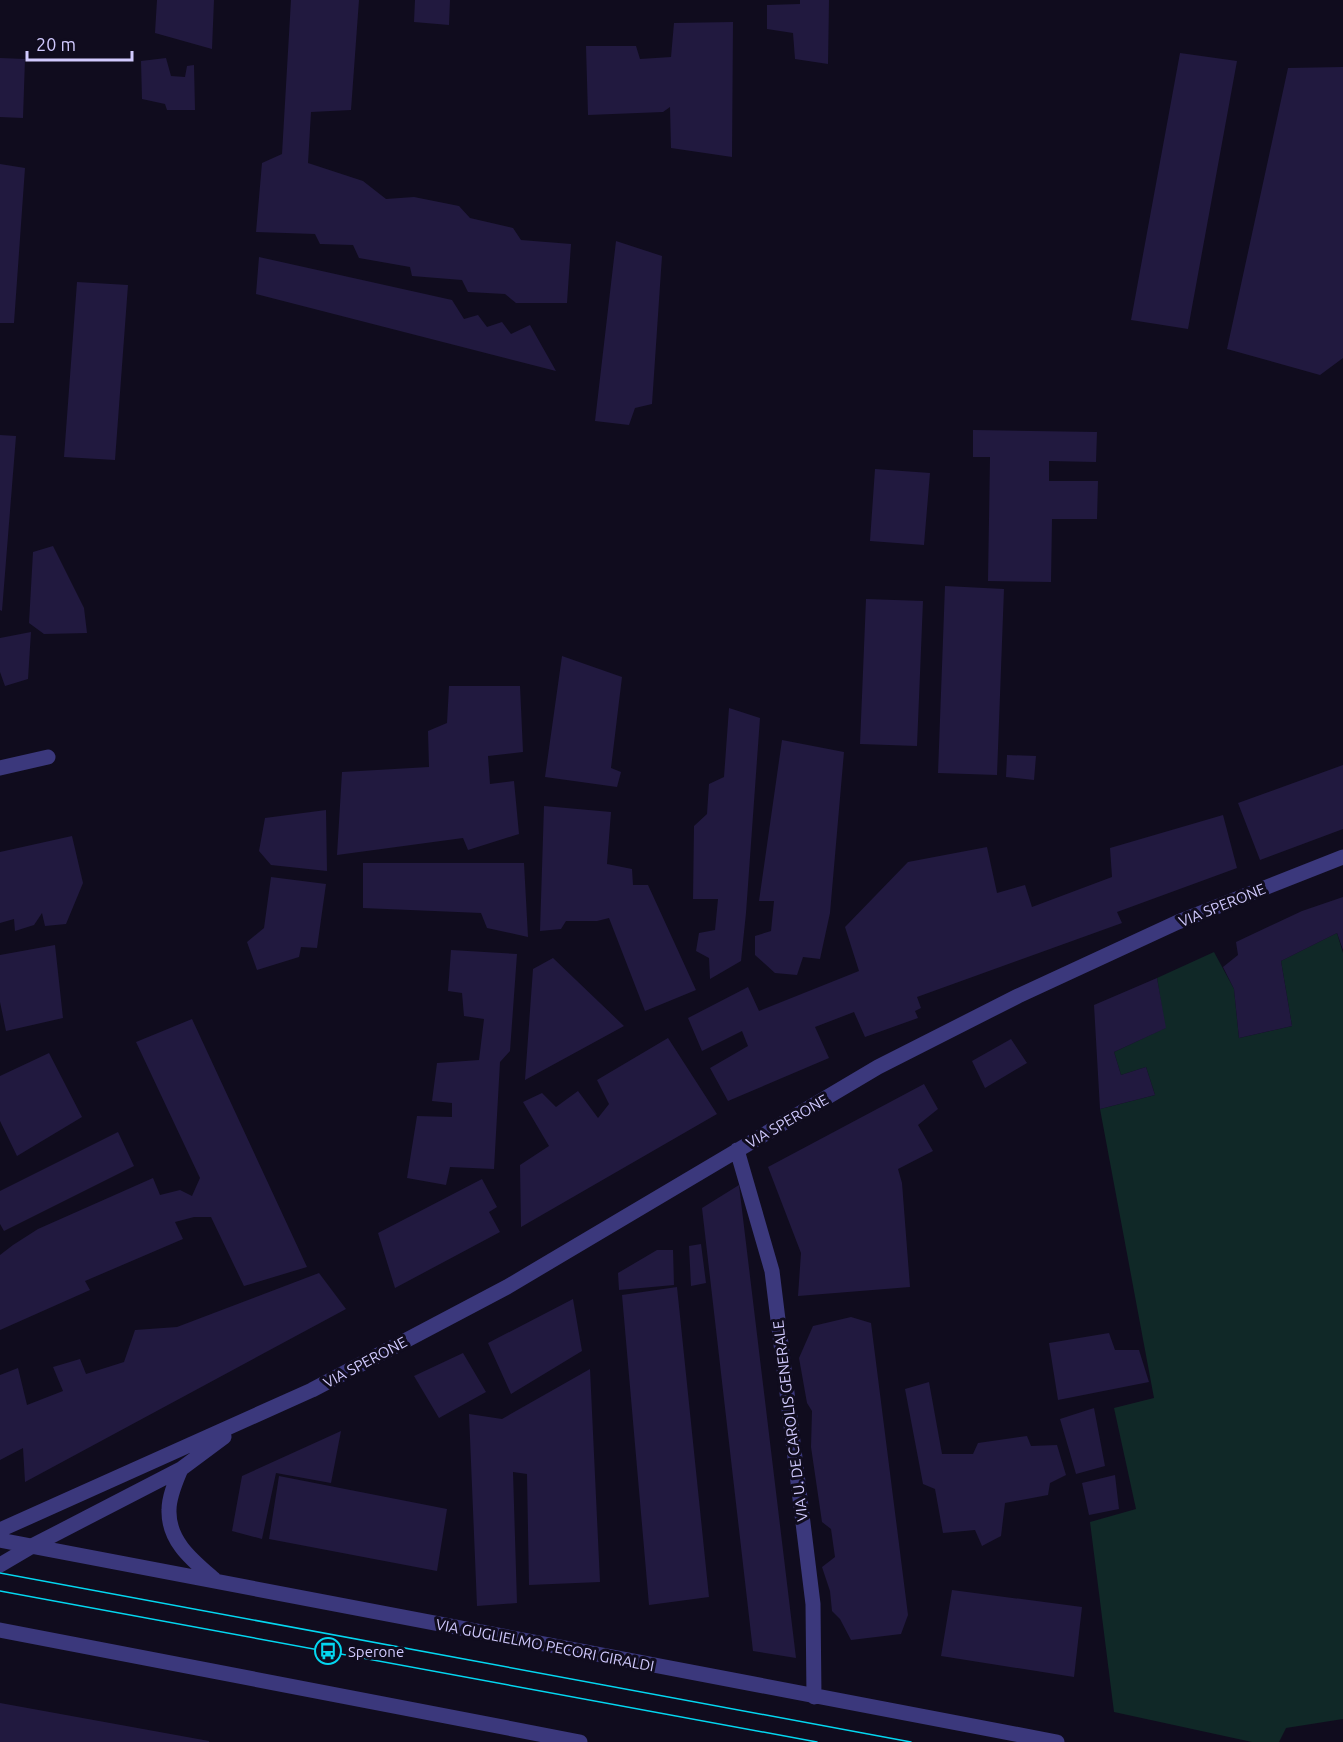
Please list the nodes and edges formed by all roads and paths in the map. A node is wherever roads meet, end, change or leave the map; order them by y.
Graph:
1 (48, 757) dead end
2 (0, 768) edge
3 (1343, 857) edge
4 (737, 1150) junction
5 (248, 1420) junction
6 (181, 1469) junction
7 (0, 1530) edge
8 (0, 1539) edge
9 (34, 1545) junction
10 (0, 1565) edge
11 (216, 1581) junction
12 (0, 1630) edge
13 (814, 1697) junction
14 (580, 1742) edge
15 (1057, 1742) edge

1 - 2 street
3 - 4 street, VIA SPERONE
4 - 5 street, VIA SPERONE
4 - 13 street, VIA U. DE CAROLIS GENERALE
5 - 6 street
5 - 7 street
6 - 9 street
6 - 11 street
8 - 9 street, VIA GUGLIELMO PECORI GIRALDI
9 - 10 street
9 - 11 street, VIA GUGLIELMO PECORI GIRALDI
11 - 13 street, VIA GUGLIELMO PECORI GIRALDI
12 - 14 street
13 - 15 street, VIA GUGLIELMO PECORI GIRALDI

